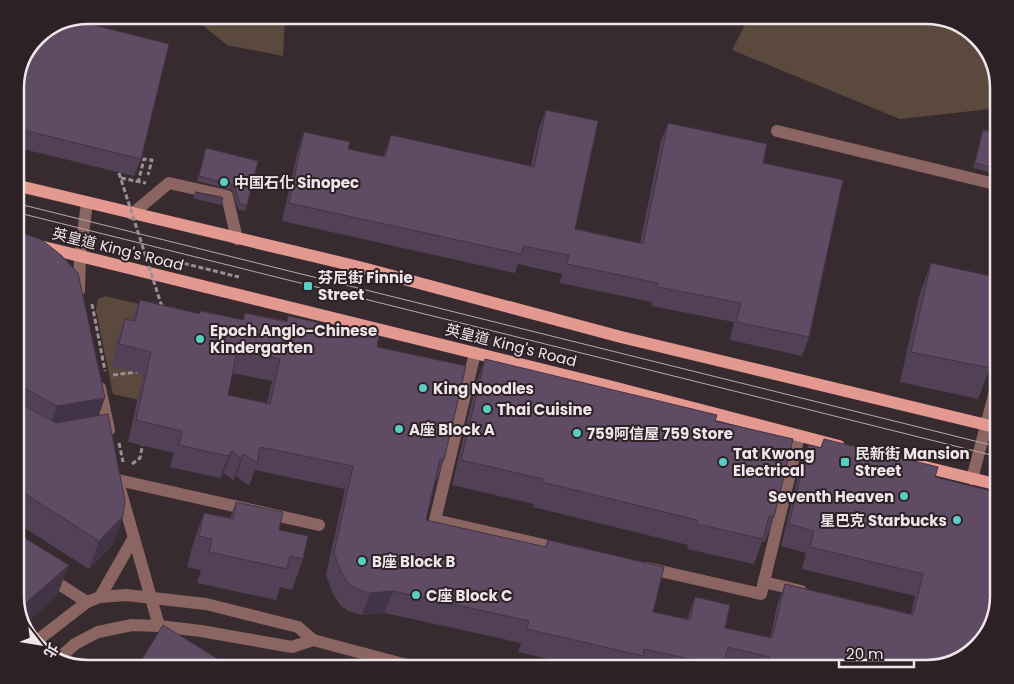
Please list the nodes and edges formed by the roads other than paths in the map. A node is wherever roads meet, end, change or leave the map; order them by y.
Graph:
1 (777, 131) dead end
2 (990, 183) edge
3 (24, 187) edge
4 (88, 203) junction
5 (132, 214) junction
6 (237, 239) junction
7 (24, 242) edge
8 (80, 256) junction
9 (87, 300) road end
10 (475, 353) junction
11 (97, 374) edge
12 (990, 426) edge
13 (990, 434) edge
14 (798, 436) junction
15 (110, 437) edge
16 (852, 449) edge
17 (907, 463) edge
18 (972, 479) junction
19 (990, 483) edge
20 (319, 525) dead end
21 (133, 539) junction
22 (570, 551) edge
23 (637, 566) edge
24 (39, 572) edge
25 (764, 582) junction
26 (812, 593) edge
27 (100, 597) junction
28 (152, 598) junction
29 (87, 602) junction
30 (159, 626) junction
31 (40, 639) edge
32 (313, 640) junction
33 (63, 655) edge
34 (388, 660) edge

1 - 2 street
3 - 4 main road
4 - 5 main road
4 - 8 street
5 - 6 main road
5 - 6 street
6 - 12 main road
7 - 8 main road, 英皇道 King's Road
8 - 9 street
8 - 10 main road, 英皇道 King's Road
10 - 14 main road, 英皇道 King's Road
10 - 22 street
11 - 15 street
13 - 18 street
14 - 16 main road, 英皇道 King's Road
14 - 25 street
17 - 18 main road
18 - 19 main road
20 - 21 street
21 - 27 street
21 - 28 street
23 - 25 street
24 - 29 street
25 - 26 street
27 - 28 street
27 - 29 street
28 - 30 street
28 - 32 street
29 - 31 street
30 - 32 street
30 - 33 street
32 - 34 street

